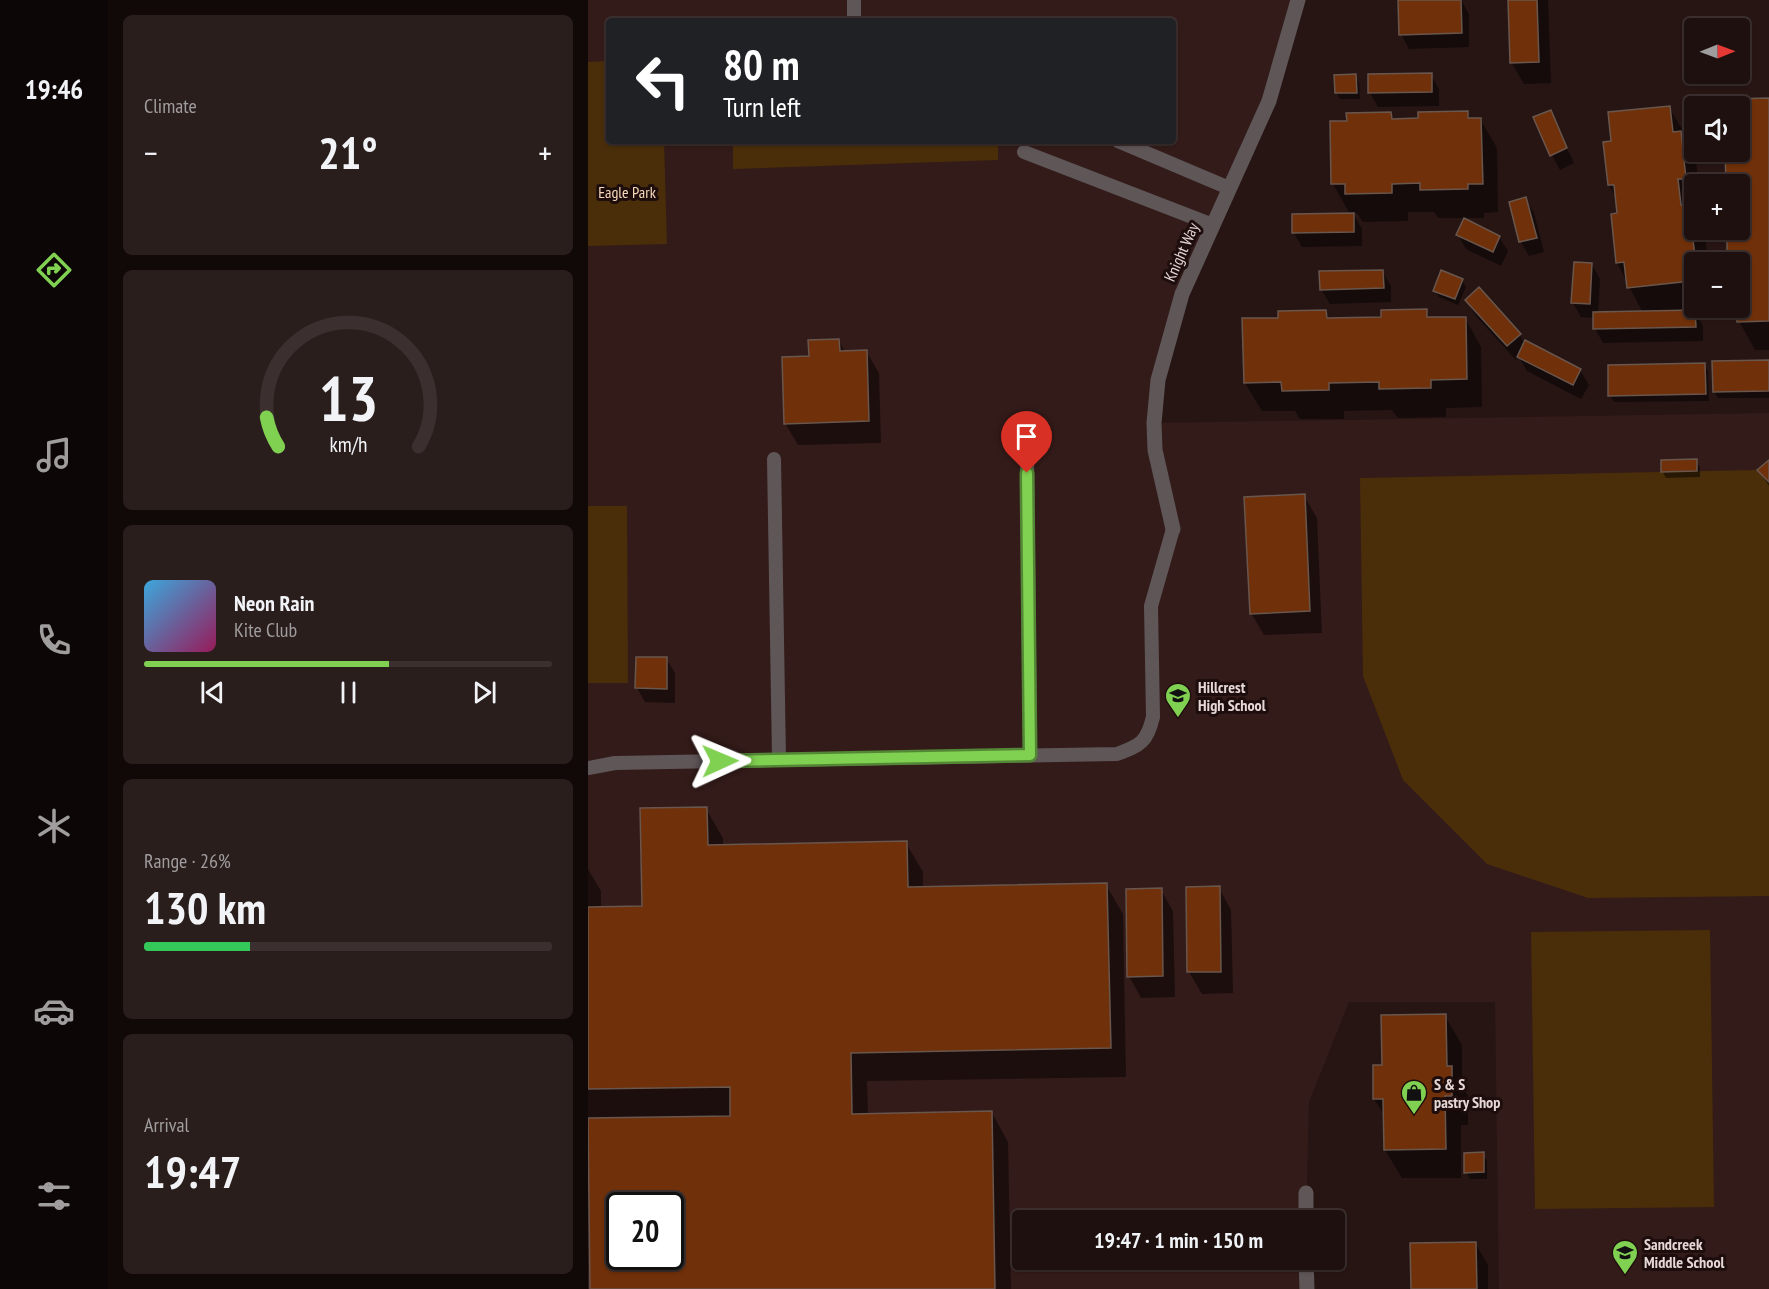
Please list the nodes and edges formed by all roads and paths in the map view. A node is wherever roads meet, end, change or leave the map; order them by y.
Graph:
1 (854, 0) edge
2 (1298, 0) edge
3 (854, 16) dead end
4 (1125, 144) edge
5 (1024, 152) dead end
6 (1229, 188) junction
7 (1213, 225) junction
8 (1027, 453) dead end
9 (774, 459) dead end
10 (1173, 529) joint
11 (1030, 755) junction
12 (779, 759) junction
13 (588, 768) edge
14 (1306, 1193) dead end
15 (1306, 1210) edge
16 (1306, 1270) edge
17 (1307, 1289) edge

1 - 3 lane
2 - 6 street, Knight Way
4 - 6 lane
5 - 7 lane
6 - 7 street, Knight Way
7 - 10 street, Knight Way
8 - 11 lane
9 - 12 lane
10 - 11 lane
11 - 12 lane
12 - 13 lane
14 - 15 street
16 - 17 street

